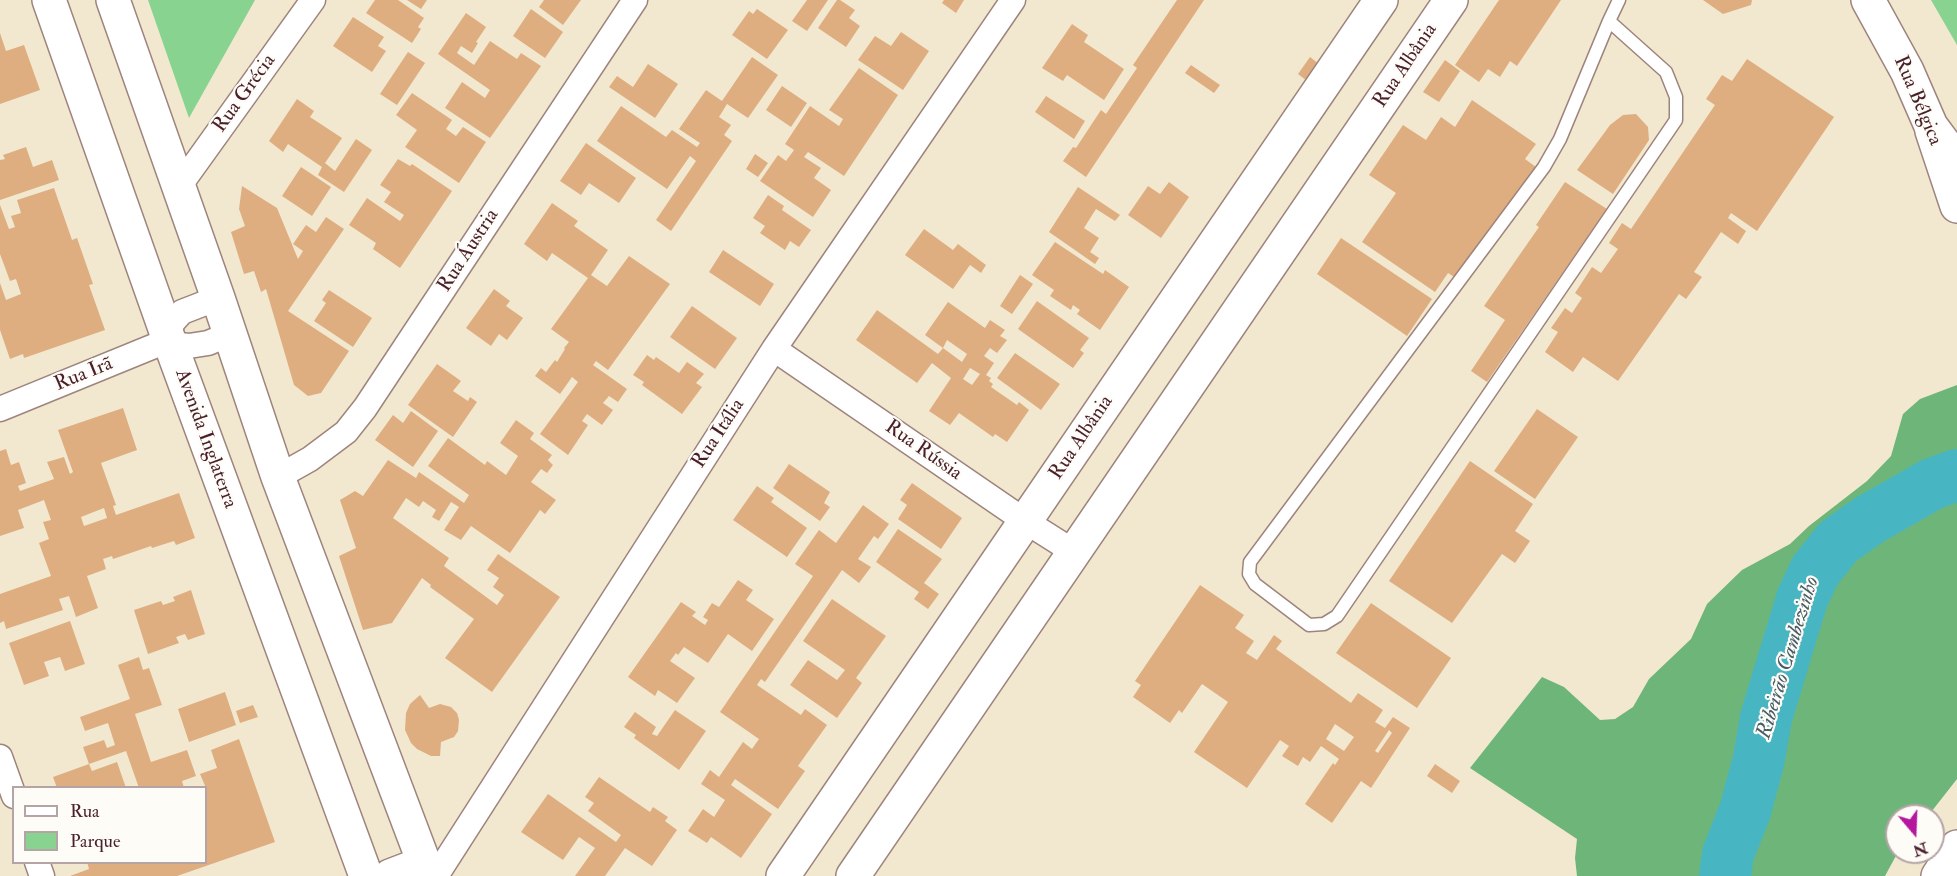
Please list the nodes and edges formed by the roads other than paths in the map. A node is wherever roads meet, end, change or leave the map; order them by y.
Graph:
1 (49, 0) edge
2 (113, 0) edge
3 (313, 0) edge
4 (635, 0) edge
5 (1013, 0) edge
6 (1381, 0) edge
7 (1451, 0) edge
8 (1619, 0) edge
9 (1868, 0) edge
10 (1610, 21) junction
11 (1931, 126) junction
12 (1957, 161) edge
13 (178, 188) junction
14 (1957, 206) edge
15 (219, 298) junction
16 (230, 334) junction
17 (169, 340) junction
18 (774, 349) junction
19 (0, 409) edge
20 (278, 477) junction
21 (1025, 521) junction
22 (1074, 552) junction
23 (0, 758) edge
24 (12, 791) edge
25 (1957, 847) edge
26 (430, 872) edge
27 (366, 876) edge
28 (390, 876) edge
29 (783, 876) edge
30 (853, 876) edge
31 (1938, 876) edge

1 - 17 main road, Avenida Inglaterra
2 - 13 main road
3 - 13 street, Rua Grécia
4 - 20 street, Rua Áustria
5 - 18 street, Rua Itália
6 - 21 main road, Rua Albânia
7 - 22 main road, Rua Albânia
8 - 10 lane
9 - 11 main road, Rua Bélgica
10 - 10 lane
11 - 12 main road
11 - 14 main road, Rua Bélgica
13 - 15 main road
15 - 16 main road
15 - 17 street
16 - 17 street
16 - 20 main road
17 - 19 street, Rua Irã
17 - 27 main road, Avenida Inglaterra
18 - 21 street, Rua Rússia
18 - 26 street, Rua Itália
20 - 26 main road
21 - 22 street, Rua Rússia
21 - 29 main road, Rua Albânia
22 - 30 main road, Rua Albânia
23 - 24 street
25 - 31 main road
26 - 28 main road

